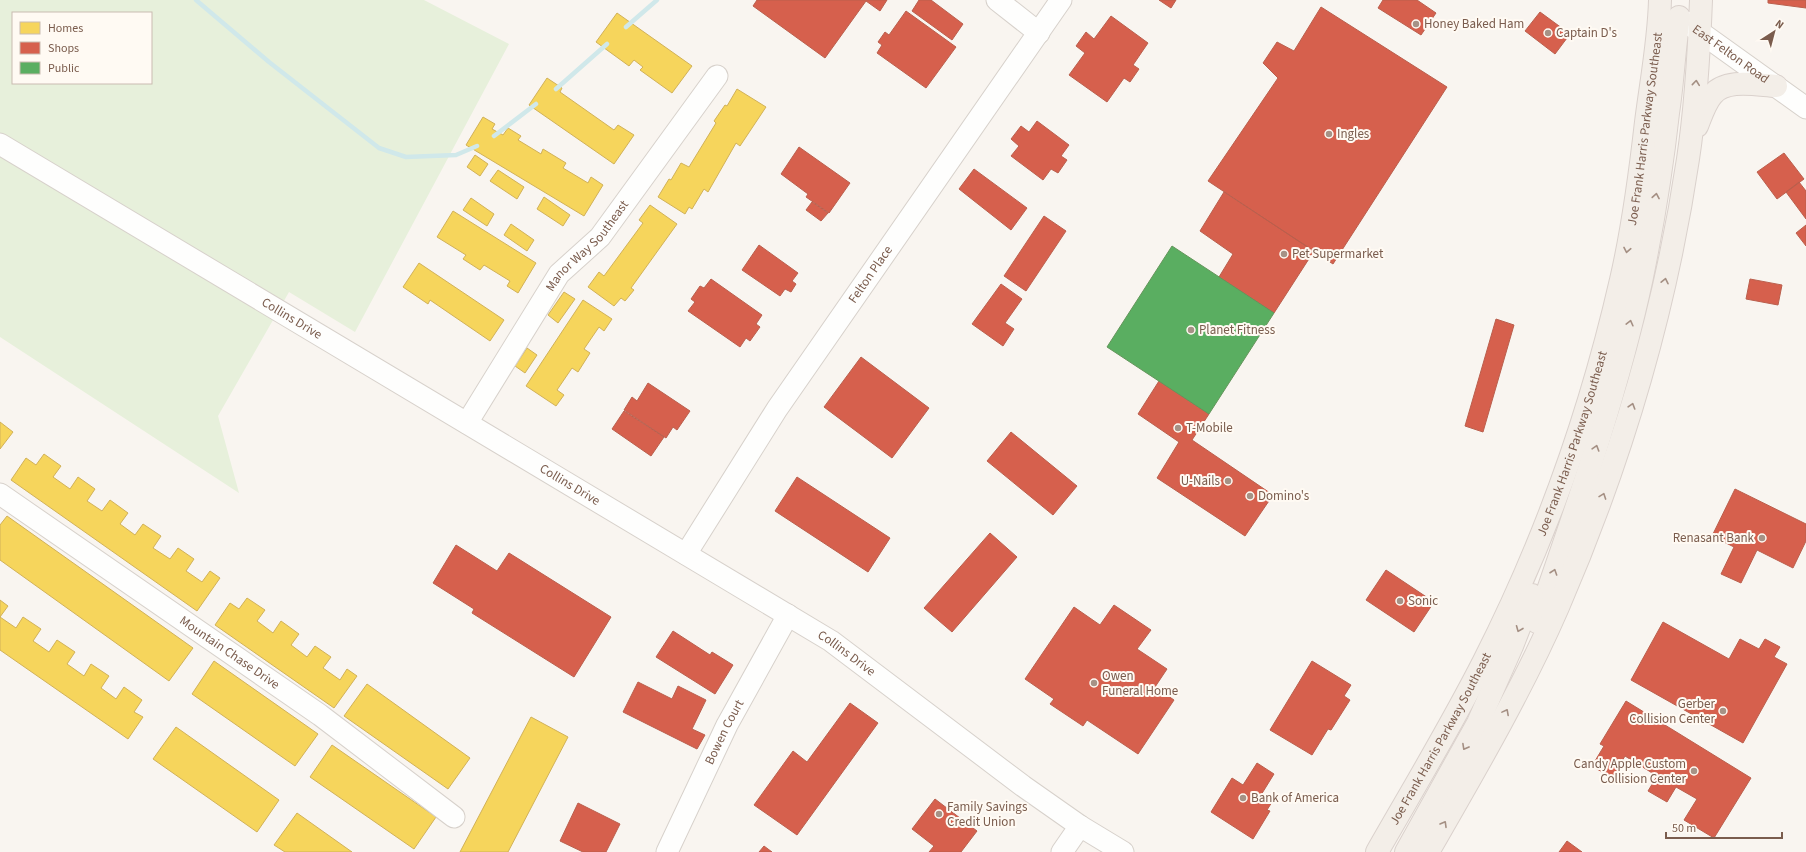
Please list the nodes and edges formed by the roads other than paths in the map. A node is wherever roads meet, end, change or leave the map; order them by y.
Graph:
1 (997, 0) edge
2 (1061, 0) edge
3 (1701, 0) edge
4 (1658, 1) edge
5 (1679, 17) junction
6 (1700, 31) junction
7 (1039, 34) junction
8 (717, 76) dead end
9 (1776, 86) junction
10 (1806, 108) edge
11 (1690, 142) junction
12 (0, 144) edge
13 (467, 423) junction
14 (0, 494) edge
15 (1540, 537) junction
16 (686, 554) junction
17 (788, 615) junction
18 (1539, 647) junction
19 (454, 817) dead end
20 (1080, 826) junction
21 (667, 852) edge
22 (1062, 852) edge
23 (1123, 852) edge
24 (1377, 852) edge
25 (1406, 852) edge
26 (1428, 852) edge

1 - 7 street
2 - 7 street, Felton Place
3 - 6 main road
4 - 5 street, East Felton Road
4 -> 15 main road, Joe Frank Harris Parkway Southeast
5 - 6 street, East Felton Road
18 -> 5 main road
6 - 9 street, East Felton Road
11 -> 6 main road
7 - 16 street, Felton Place
8 - 13 street, Manor Way Southeast
9 - 10 street, East Felton Road
9 - 11 main road
18 -> 11 main road
12 - 13 street, Collins Drive
13 - 16 street, Collins Drive
14 - 19 street, Mountain Chase Drive
15 - 24 main road, Joe Frank Harris Parkway Southeast
15 -> 25 main road
16 - 17 street, Collins Drive
17 - 20 street, Collins Drive
17 - 21 street, Bowen Court
26 -> 18 main road
20 - 22 street
20 - 23 street, Collins Drive

